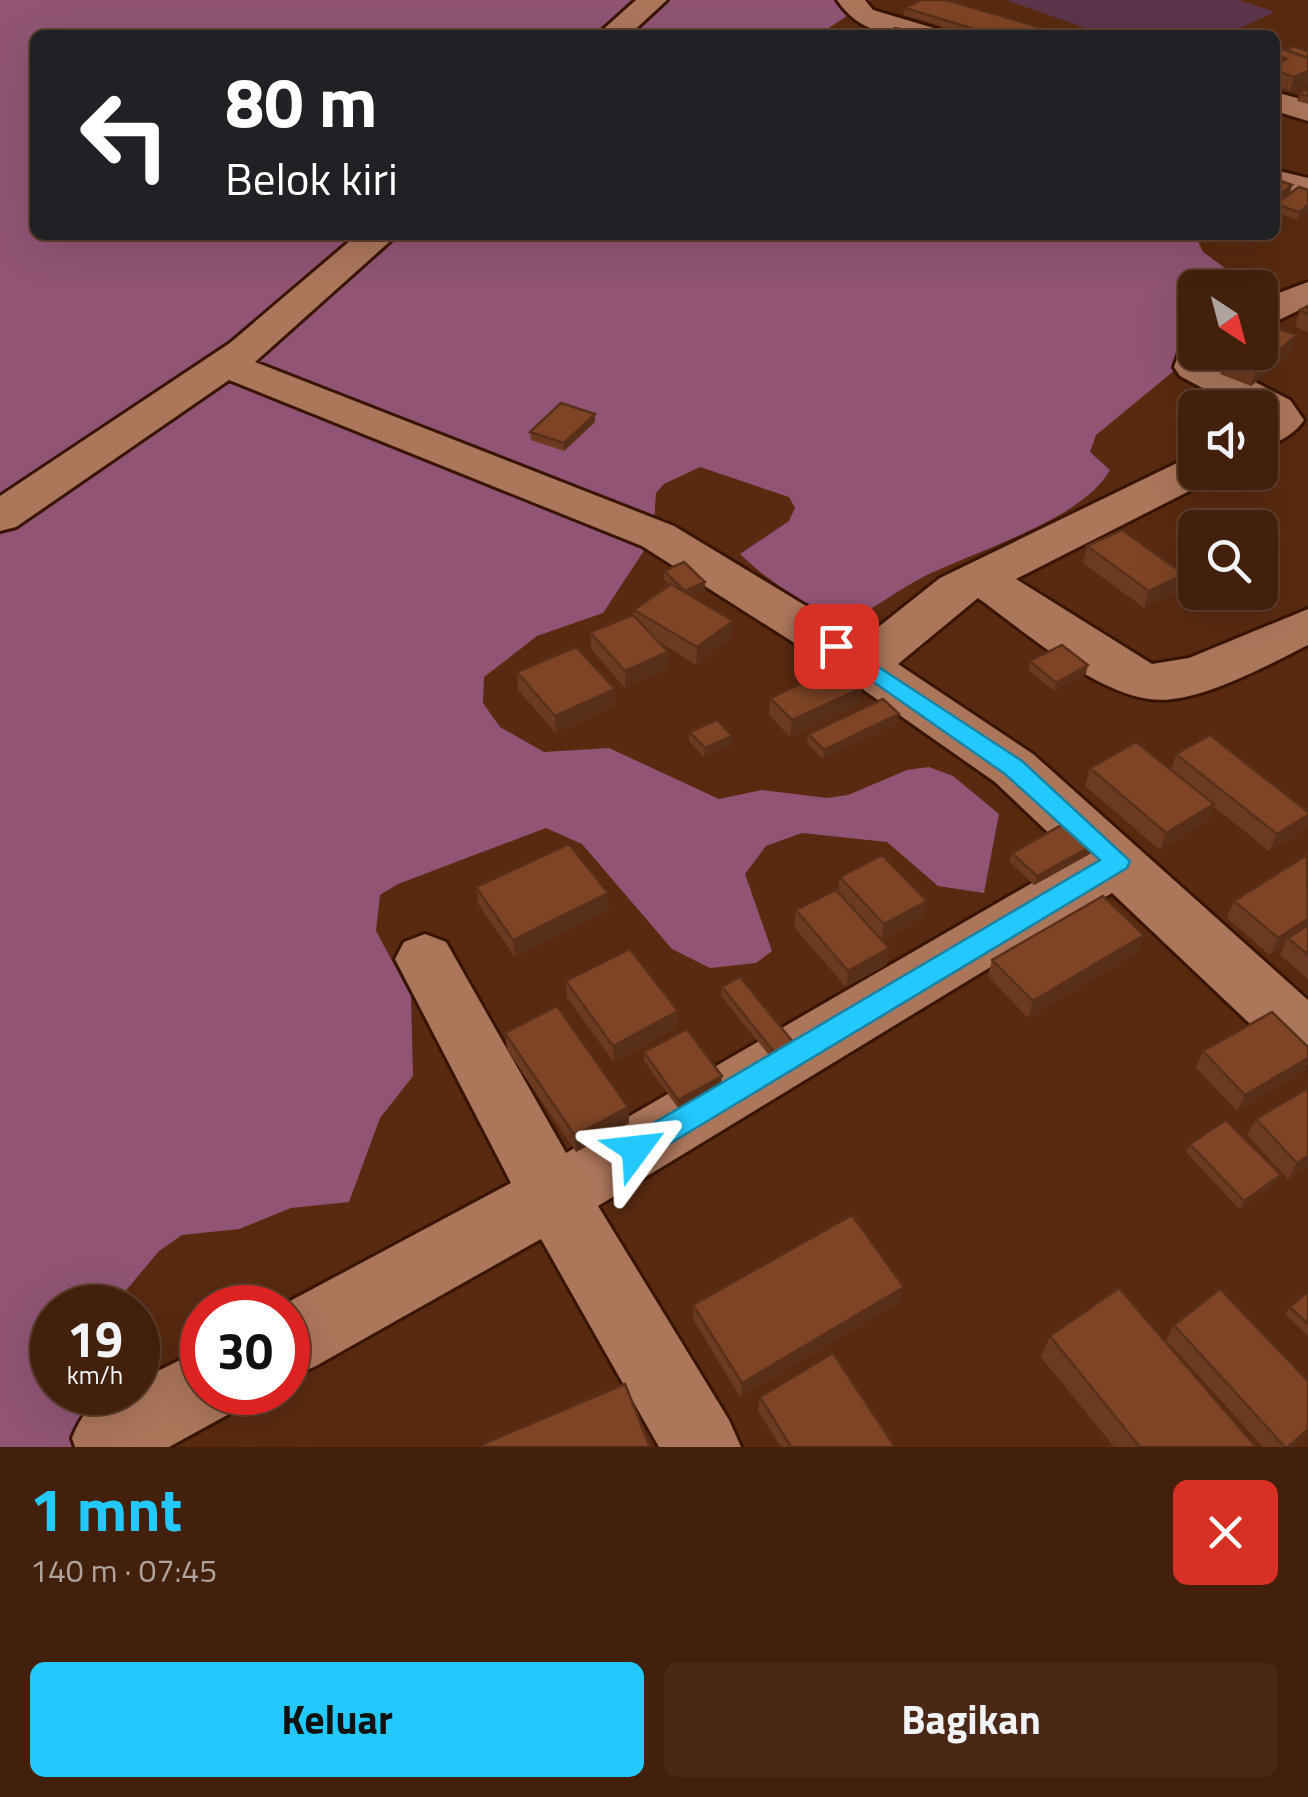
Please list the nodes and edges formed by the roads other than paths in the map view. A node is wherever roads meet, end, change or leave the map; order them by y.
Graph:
1 (653, 0) edge
2 (851, 0) edge
3 (618, 30) edge
4 (910, 30) edge
5 (1280, 103) edge
6 (1308, 111) edge
7 (1280, 181) edge
8 (1308, 188) edge
9 (374, 240) edge
10 (1308, 294) edge
11 (1278, 306) edge
12 (235, 358) junction
13 (1200, 370) edge
14 (1238, 390) edge
15 (1178, 479) edge
16 (0, 517) edge
17 (980, 577) junction
18 (1308, 625) edge
19 (865, 664) junction
20 (1118, 861) junction
21 (426, 960) dead end
22 (1308, 1039) edge
23 (554, 1196) junction
24 (310, 1329) edge
25 (180, 1400) edge
26 (110, 1438) dead end
27 (702, 1447) edge

1 - 3 street
2 - 4 street
5 - 6 street
7 - 8 street
9 - 12 street
10 - 11 street
12 - 16 street
12 - 19 street
13 - 14 street
15 - 17 street
17 - 18 street
17 - 19 street
19 - 20 street
20 - 22 street
20 - 23 street
21 - 23 street
23 - 24 street
23 - 27 street
25 - 26 street

